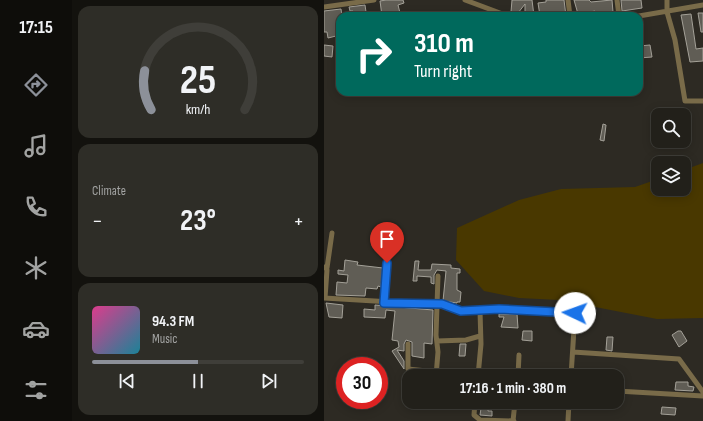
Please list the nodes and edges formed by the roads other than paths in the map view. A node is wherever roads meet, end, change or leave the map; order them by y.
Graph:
1 (372, 0) edge
2 (465, 0) edge
3 (568, 0) edge
4 (616, 0) edge
5 (667, 0) edge
6 (476, 2) edge
7 (703, 5) edge
8 (324, 7) edge
9 (499, 12) edge
10 (570, 12) edge
11 (618, 12) edge
12 (668, 12) junction
13 (643, 15) edge
14 (703, 101) edge
15 (332, 233) dead end
16 (387, 263) dead end
17 (325, 267) edge
18 (438, 276) dead end
19 (324, 298) edge
20 (384, 303) junction
21 (437, 304) junction
22 (480, 311) junction
23 (480, 336) junction
24 (437, 341) junction
25 (408, 344) dead end
26 (573, 352) junction
27 (519, 355) dead end
28 (408, 369) edge
29 (436, 369) edge
30 (478, 369) edge
31 (518, 369) edge
32 (572, 369) edge
33 (624, 392) edge
34 (703, 392) edge
35 (703, 396) edge
36 (474, 409) edge
37 (515, 409) edge
38 (569, 409) edge
39 (514, 421) edge
40 (568, 421) edge

1 - 8 street
2 - 6 street
3 - 10 street
4 - 11 street
5 - 12 street
6 - 9 street
7 - 12 street
12 - 13 street
12 - 14 street
15 - 17 street
16 - 20 street
17 - 19 street
18 - 21 street
19 - 20 street
20 - 21 street
21 - 22 street
21 - 24 street
22 - 23 street
22 - 26 street
23 - 24 street
23 - 30 street
24 - 29 street
25 - 28 street
26 - 32 street
26 - 34 street
27 - 31 street
33 - 35 street
36 - 39 street
37 - 39 street
38 - 40 street

